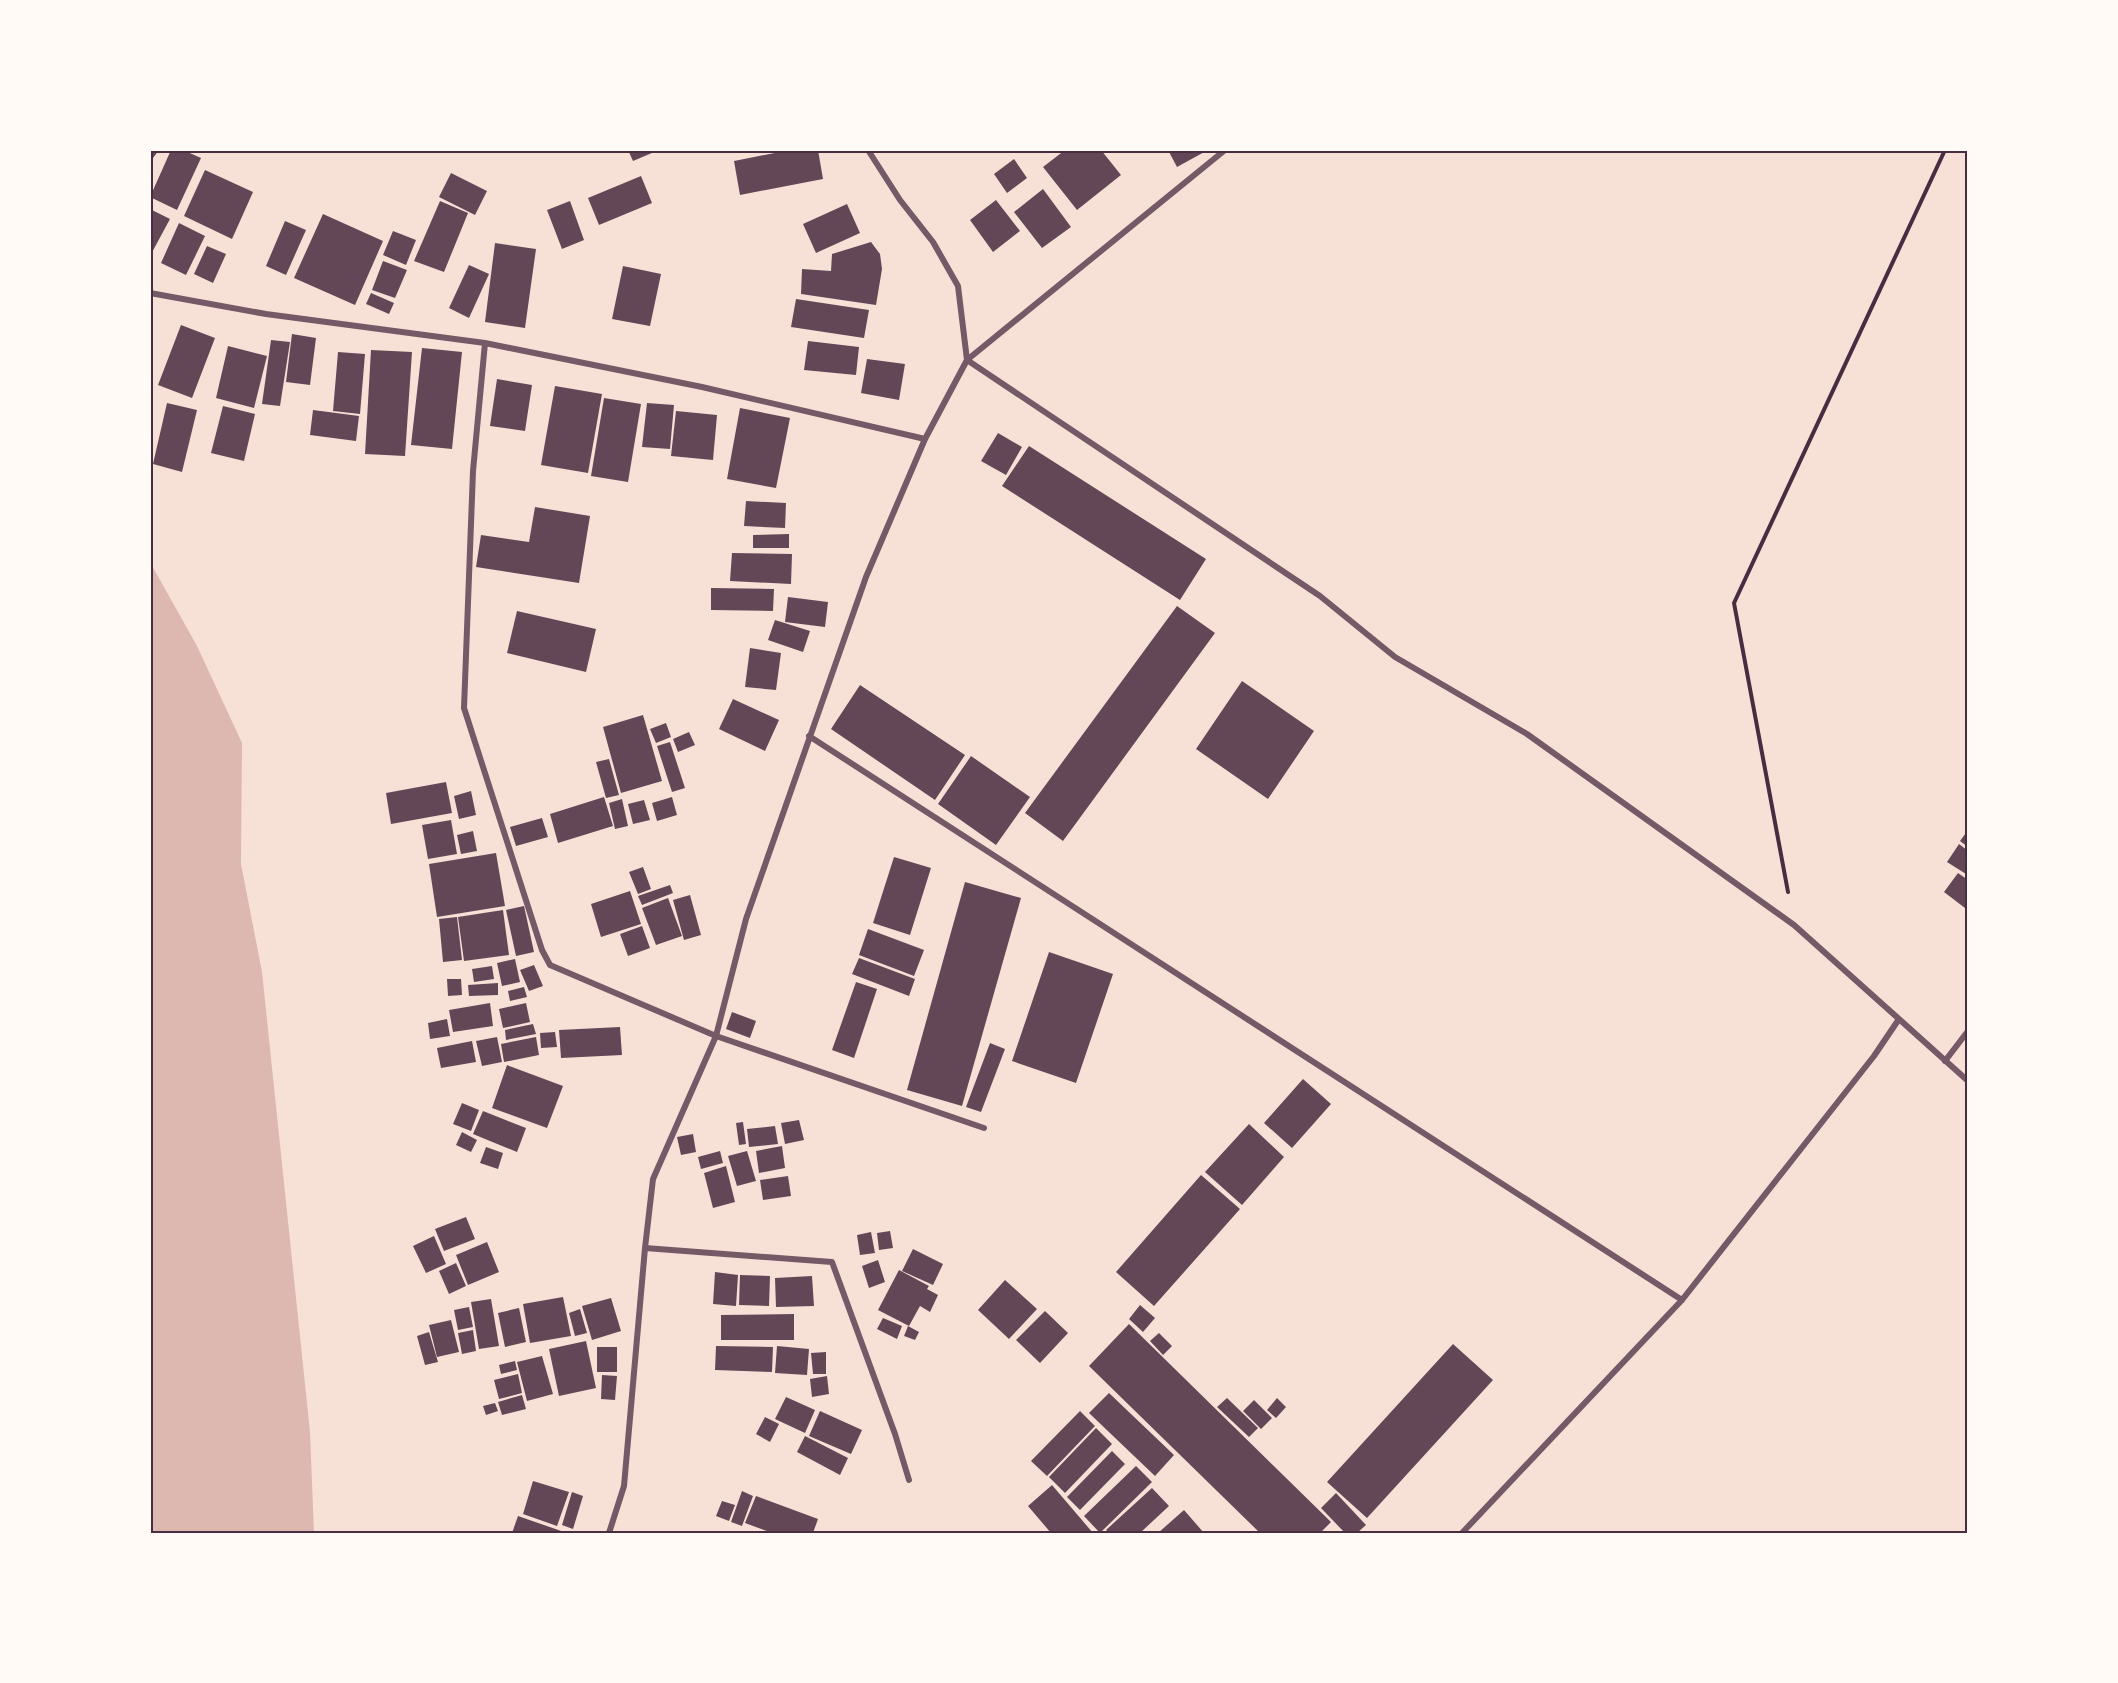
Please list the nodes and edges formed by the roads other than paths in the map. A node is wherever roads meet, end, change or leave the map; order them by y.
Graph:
1 (868, 150) edge
2 (1225, 150) edge
3 (150, 293) edge
4 (485, 343) junction
5 (967, 360) junction
6 (925, 439) junction
7 (809, 736) junction
8 (1899, 1019) junction
9 (1968, 1031) edge
10 (716, 1036) junction
11 (1945, 1061) junction
12 (1968, 1081) edge
13 (984, 1128) dead end
14 (645, 1248) junction
15 (1682, 1300) junction
16 (909, 1480) dead end
17 (609, 1533) edge
18 (1462, 1533) edge

1 - 5 street
2 - 5 street
3 - 4 street
4 - 6 street
4 - 10 street
5 - 6 street
5 - 8 street
6 - 7 street
7 - 10 street
7 - 15 street
8 - 11 street
8 - 15 street
9 - 11 street
10 - 13 street
10 - 14 street
11 - 12 street
14 - 16 street
14 - 17 street
15 - 18 street

